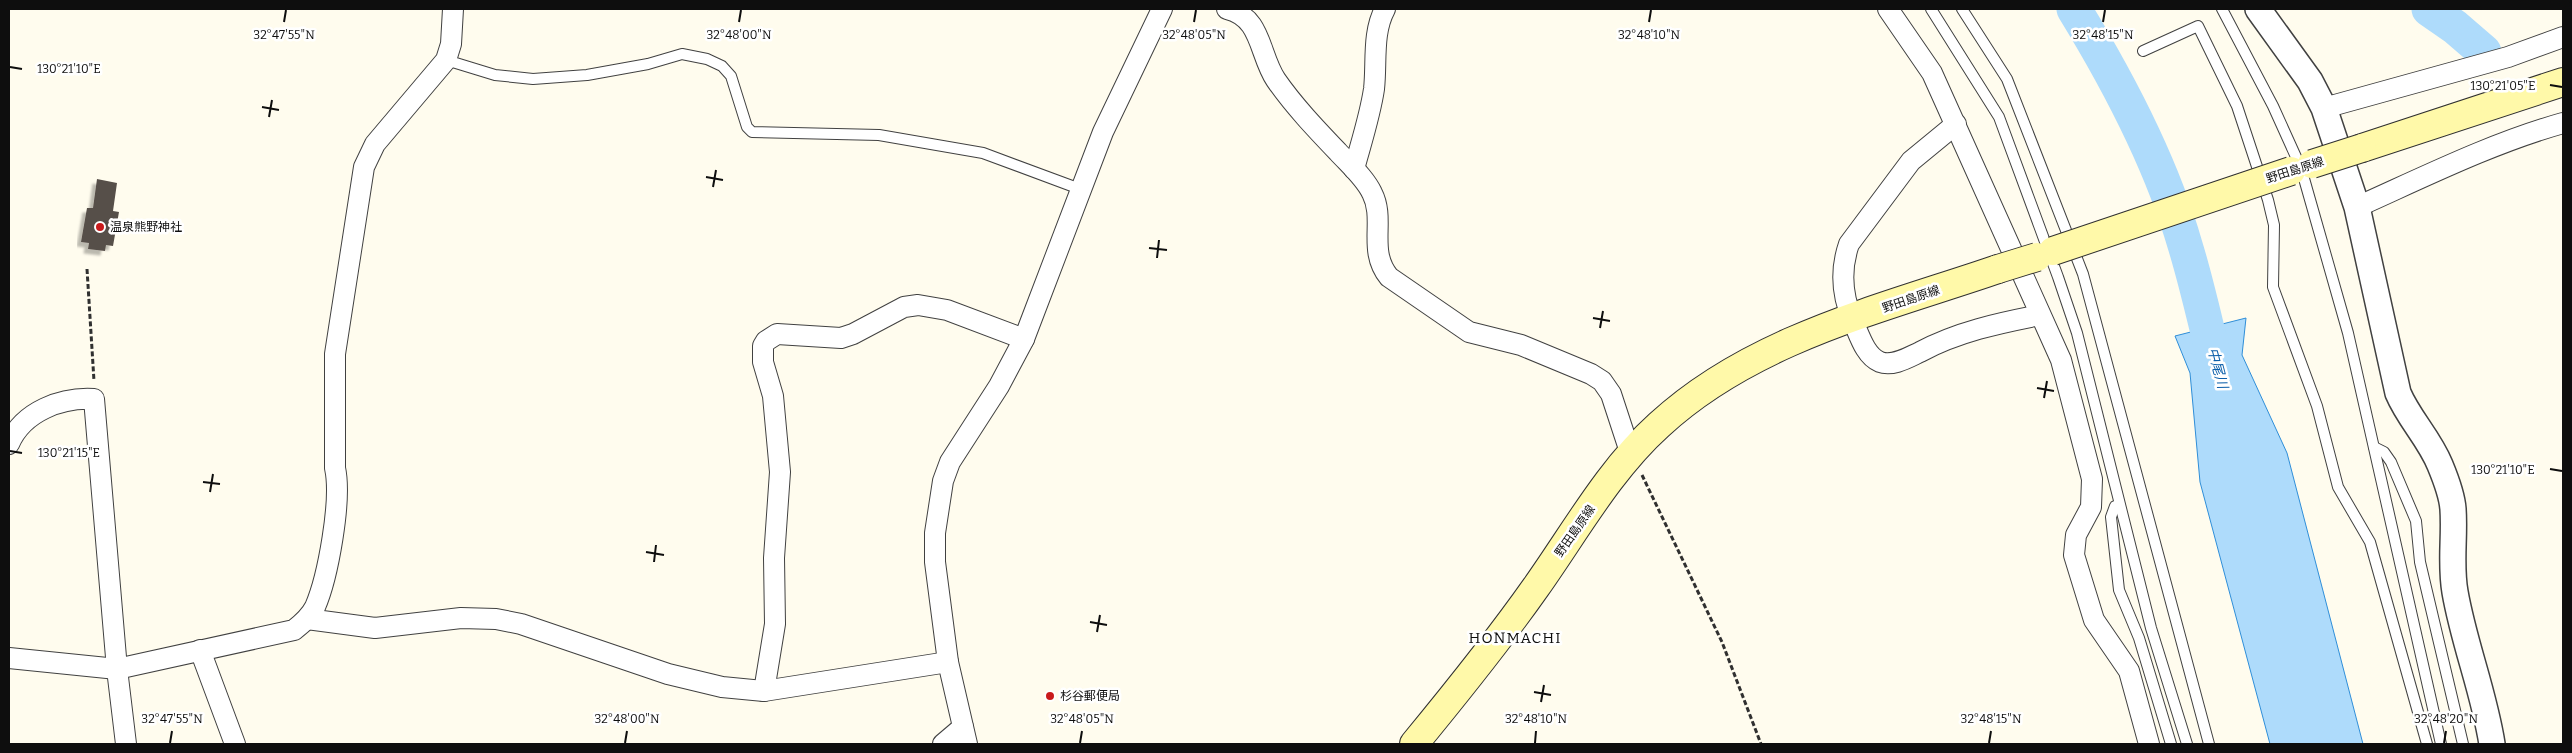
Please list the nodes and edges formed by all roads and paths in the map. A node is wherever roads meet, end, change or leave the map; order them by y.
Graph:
1 (453, 9) edge
2 (1162, 9) edge
3 (1227, 9) edge
4 (1385, 9) edge
5 (1888, 9) edge
6 (1931, 9) edge
7 (1962, 9) edge
8 (2222, 9) edge
9 (2258, 9) edge
10 (2563, 37) edge
11 (2143, 51) dead end
12 (446, 60) junction
13 (2563, 82) edge
14 (2324, 108) junction
15 (2563, 122) edge
16 (1956, 124) junction
17 (2301, 168) junction
18 (1354, 169) junction
19 (1080, 189) junction
20 (2357, 207) junction
21 (2046, 254) junction
22 (88, 269) dead end
23 (2040, 315) junction
24 (1852, 318) junction
25 (1024, 339) junction
26 (94, 380) dead end
27 (9, 444) edge
28 (2374, 447) junction
29 (1630, 452) junction
30 (2119, 504) junction
31 (307, 619) junction
32 (200, 650) junction
33 (9, 658) edge
34 (948, 662) junction
35 (117, 669) junction
36 (764, 692) junction
37 (965, 735) edge
38 (126, 744) edge
39 (235, 744) edge
40 (943, 744) edge
41 (1414, 744) edge
42 (1760, 744) edge
43 (2149, 744) edge
44 (2171, 744) edge
45 (2187, 744) edge
46 (2209, 744) edge
47 (2427, 744) edge
48 (2441, 744) edge
49 (2463, 744) edge
50 (2492, 744) edge

1 - 12 street
2 - 19 street
3 - 18 street
4 - 18 street
5 - 16 street
6 - 21 lane
7 - 46 lane
8 - 17 lane
9 - 14 street
10 - 14 street
11 - 47 lane
12 - 19 lane
12 - 31 street
13 - 17 main road, 野田島原線, bridge
14 - 20 street
15 - 20 street
16 - 23 street
16 - 24 street
17 - 21 main road, 野田島原線, bridge
17 - 28 lane
18 - 29 street
19 - 25 street
20 - 50 street
21 - 24 main road, 野田島原線, bridge
21 - 30 lane
22 - 26 path
23 - 24 street
23 - 43 street
24 - 29 main road, 野田島原線
25 - 34 street
25 - 36 street
27 - 35 street
28 - 48 lane
28 - 49 lane
29 - 41 main road, 野田島原線
29 - 42 path
30 - 44 lane
30 - 45 lane
31 - 32 street
31 - 36 street
32 - 35 street
32 - 39 street
33 - 35 street
34 - 36 street
34 - 37 street
35 - 38 street
37 - 40 street

